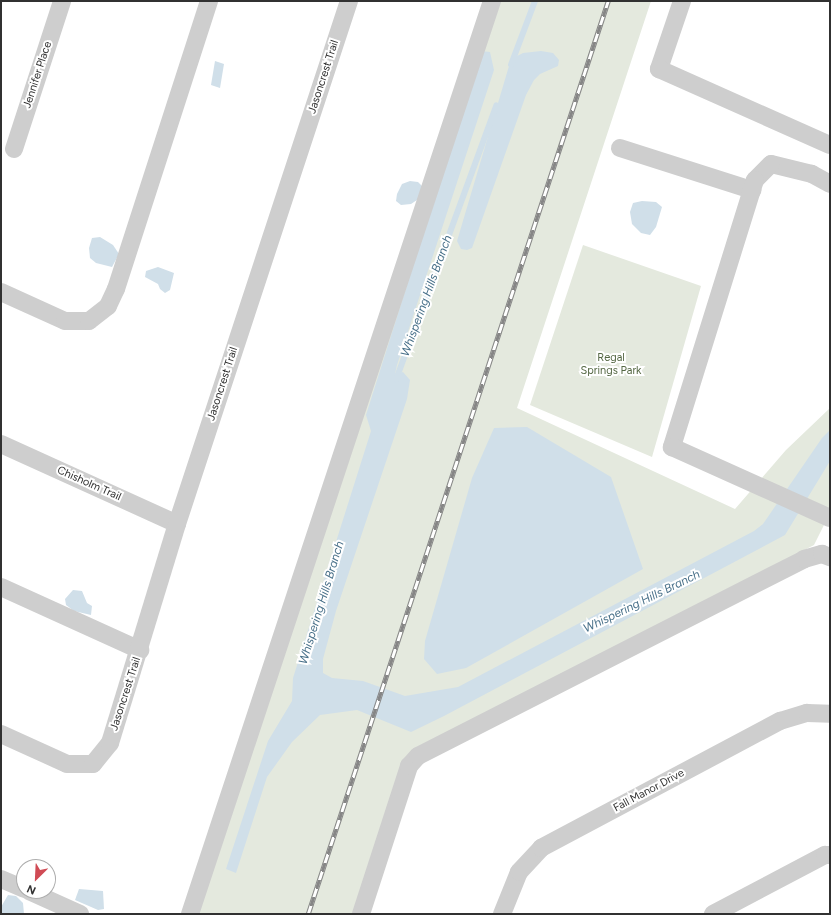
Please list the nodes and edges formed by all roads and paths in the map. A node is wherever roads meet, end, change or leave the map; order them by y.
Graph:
1 (62, 1) edge
2 (209, 1) edge
3 (349, 1) edge
4 (492, 1) edge
5 (682, 1) edge
6 (830, 145) edge
7 (620, 148) dead end
8 (14, 149) dead end
9 (830, 184) edge
10 (752, 190) junction
11 (1, 292) edge
12 (1, 444) edge
13 (824, 515) edge
14 (177, 524) junction
15 (830, 557) edge
16 (1, 587) edge
17 (140, 650) junction
18 (830, 714) edge
19 (1, 734) edge
20 (830, 855) edge
21 (1, 879) edge
22 (16, 886) edge
23 (46, 899) edge
24 (80, 914) edge
25 (190, 914) edge
26 (361, 914) edge
27 (502, 914) edge
28 (713, 914) edge

1 - 8 street, Jennifer Place
2 - 11 street
3 - 14 street, Jasoncrest Trail
4 - 25 street
5 - 6 street
7 - 10 street
9 - 10 street
10 - 13 street
12 - 14 street, Chisholm Trail
14 - 17 street, Jasoncrest Trail
15 - 26 street
16 - 17 street
17 - 19 street, Jasoncrest Trail
18 - 27 street, Fall Manor Drive
20 - 28 street
21 - 22 street
23 - 24 street

